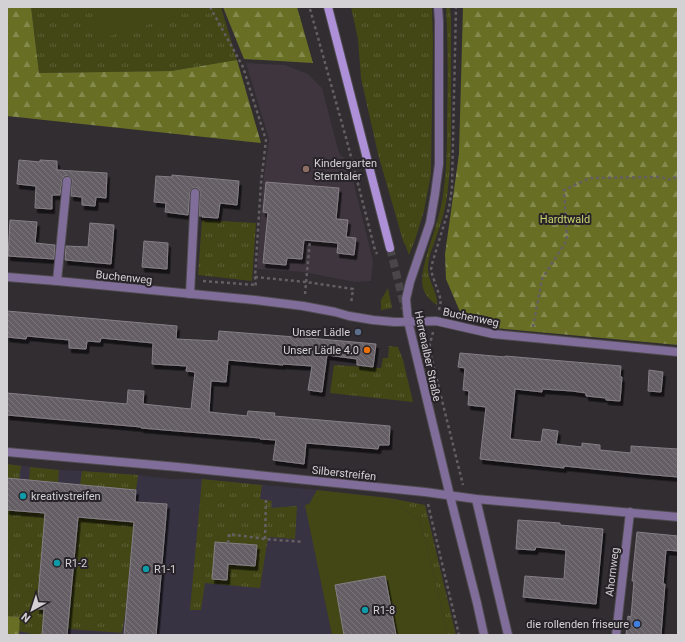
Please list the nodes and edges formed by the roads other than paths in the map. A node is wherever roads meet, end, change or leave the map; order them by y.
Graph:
1 (328, 7) edge
2 (438, 7) edge
3 (67, 181) dead end
4 (195, 193) dead end
5 (390, 248) tunnel mouth
6 (7, 277) edge
7 (57, 281) junction
8 (190, 294) junction
9 (408, 321) junction
10 (678, 352) edge
11 (7, 452) edge
12 (450, 496) junction
13 (476, 499) junction
14 (630, 512) junction
15 (678, 517) edge
16 (484, 635) edge
17 (508, 635) edge
18 (616, 635) edge

1 - 5 main road
2 - 9 street, Herrenalber Straße
3 - 7 street
4 - 8 street
6 - 7 street, Buchenweg
7 - 8 street, Buchenweg
8 - 9 street, Buchenweg
9 - 10 street, Buchenweg
9 - 12 street, Herrenalber Straße
11 - 12 street, Silberstreifen
12 - 13 street, Silberstreifen
12 - 16 street, Herrenalber Straße
13 - 14 street, Silberstreifen
13 - 17 street
14 - 15 street, Silberstreifen
14 - 18 street, Ahornweg

